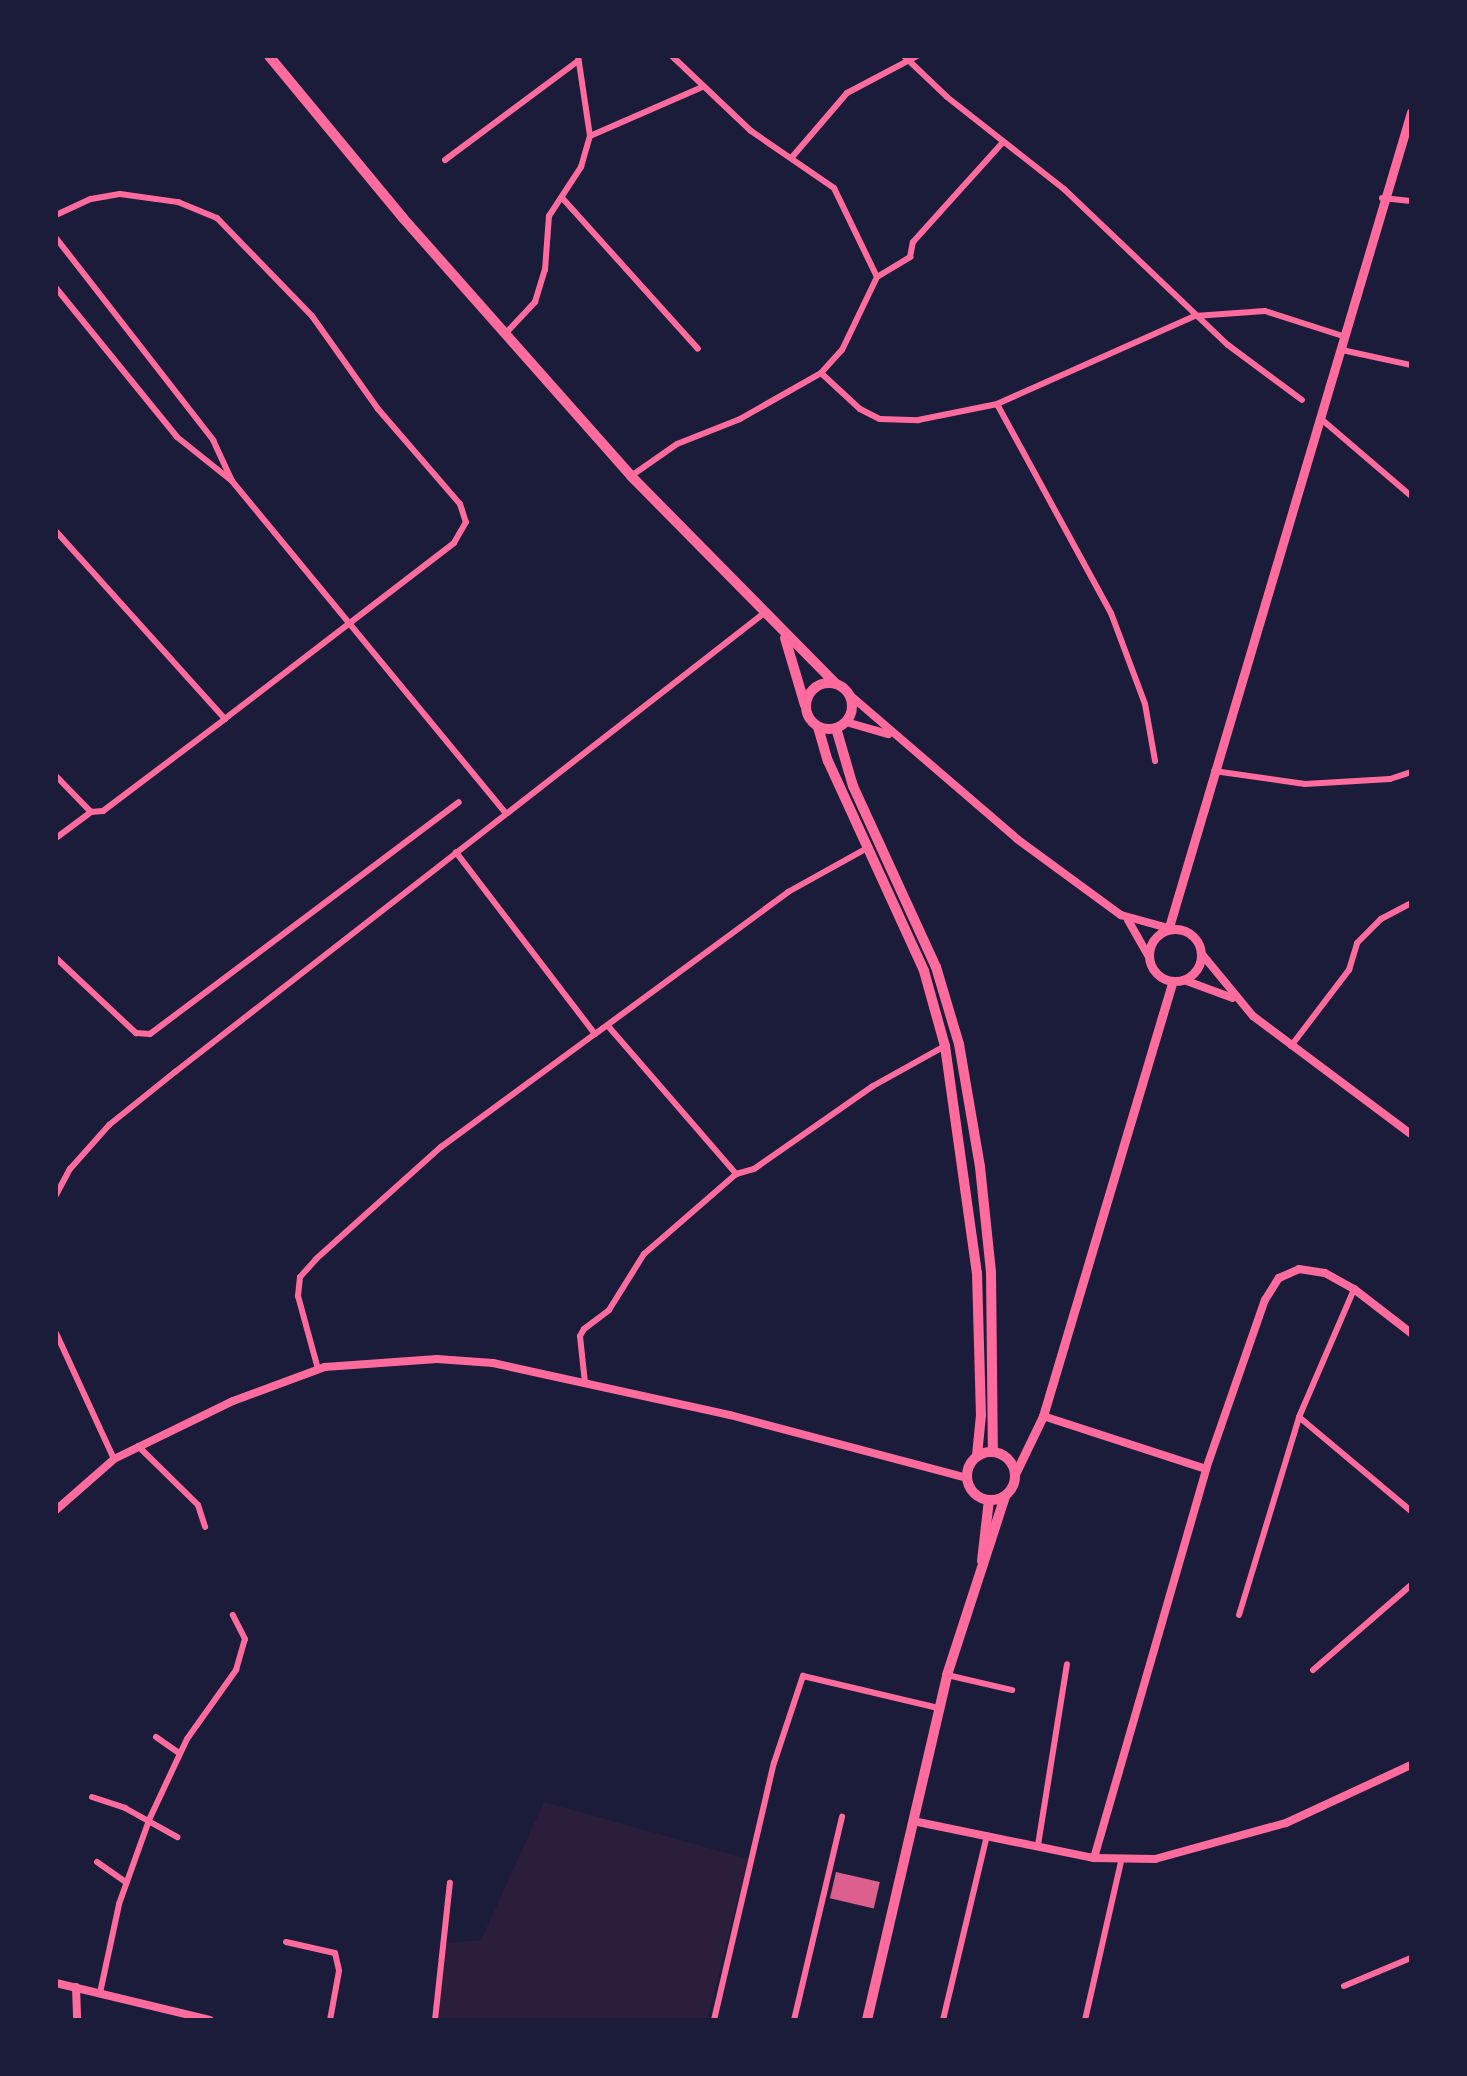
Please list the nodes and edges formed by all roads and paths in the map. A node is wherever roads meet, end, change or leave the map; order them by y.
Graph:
1 (269, 56) edge
2 (672, 56) edge
3 (917, 56) edge
4 (578, 58) edge
5 (906, 58) edge
6 (702, 87) junction
7 (1411, 112) edge
8 (590, 136) junction
9 (1003, 142) junction
10 (793, 156) junction
11 (445, 160) dead end
12 (1382, 198) junction
13 (564, 200) junction
14 (1411, 201) edge
15 (56, 215) edge
16 (56, 238) edge
17 (877, 277) junction
18 (56, 288) edge
19 (1195, 316) junction
20 (505, 334) junction
21 (1346, 337) junction
22 (698, 349) dead end
23 (1342, 350) junction
24 (1411, 365) edge
25 (821, 373) junction
26 (1302, 400) dead end
27 (997, 404) junction
28 (1320, 418) junction
29 (631, 476) junction
30 (232, 481) junction
31 (1411, 496) edge
32 (56, 531) edge
33 (763, 614) junction
34 (350, 622) junction
35 (784, 636) junction
36 (836, 684) junction
37 (851, 696) junction
38 (805, 705) junction
39 (225, 719) junction
40 (841, 725) junction
41 (818, 727) junction
42 (893, 735) junction
43 (1155, 761) dead end
44 (1214, 771) junction
45 (1411, 772) edge
46 (56, 776) edge
47 (459, 802) dead end
48 (91, 812) junction
49 (506, 813) junction
50 (56, 838) edge
51 (869, 847) junction
52 (456, 852) junction
53 (1411, 903) edge
54 (1128, 920) junction
55 (1171, 928) junction
56 (1201, 953) junction
57 (1149, 957) junction
58 (56, 958) edge
59 (1178, 980) junction
60 (1233, 998) junction
61 (608, 1026) junction
62 (595, 1034) junction
63 (945, 1046) junction
64 (1291, 1046) junction
65 (1411, 1134) edge
66 (736, 1174) junction
67 (56, 1195) edge
68 (1354, 1289) junction
69 (56, 1333) edge
70 (1411, 1333) edge
71 (318, 1369) junction
72 (585, 1383) junction
73 (1043, 1416) junction
74 (1299, 1417) junction
75 (138, 1446) junction
76 (993, 1452) junction
77 (977, 1456) junction
78 (114, 1459) junction
79 (1206, 1469) junction
80 (1015, 1474) junction
81 (966, 1478) junction
82 (1005, 1496) junction
83 (989, 1500) junction
84 (56, 1510) edge
85 (1411, 1511) edge
86 (205, 1527) dead end
87 (982, 1563) junction
88 (1411, 1585) edge
89 (233, 1615) dead end
90 (1239, 1615) dead end
91 (1067, 1664) dead end
92 (1313, 1670) dead end
93 (947, 1675) junction
94 (1012, 1690) dead end
95 (938, 1708) junction
96 (156, 1737) dead end
97 (179, 1753) junction
98 (1411, 1765) edge
99 (92, 1797) dead end
100 (842, 1817) dead end
101 (149, 1820) junction
102 (913, 1821) junction
103 (987, 1835) junction
104 (177, 1837) dead end
105 (1038, 1845) junction
106 (1094, 1858) junction
107 (1121, 1861) junction
108 (97, 1862) dead end
109 (126, 1882) junction
110 (450, 1883) dead end
111 (286, 1942) dead end
112 (1411, 1958) edge
113 (56, 1983) edge
114 (1344, 1986) dead end
115 (76, 1987) junction
116 (100, 1993) junction
117 (77, 2020) edge
118 (210, 2020) edge
119 (330, 2020) edge
120 (435, 2020) edge
121 (714, 2020) edge
122 (794, 2020) edge
123 (867, 2020) edge
124 (943, 2020) edge
125 (1085, 2020) edge

1 - 20 main road
2 - 6 street
3 - 5 street
4 - 8 street
4 - 11 street
5 - 9 street
5 - 10 street
6 - 8 street
6 - 10 street
7 - 12 main road
8 - 13 street
9 - 17 street
9 - 19 street
10 - 17 street
12 - 14 street
12 - 21 main road
13 - 20 street
13 - 22 street
15 - 34 street
16 - 30 street
17 - 25 street
18 - 30 street
19 - 21 street
19 - 26 street
19 - 27 street
20 - 29 main road
21 - 23 main road
23 - 24 street
23 - 28 main road
25 - 27 street
25 - 29 street
27 - 43 street
28 - 31 street
28 - 44 main road
29 - 33 main road
30 - 34 street
32 - 39 street
33 - 35 main road
33 - 49 street
34 - 39 street
34 - 49 street
35 - 36 main road
35 - 38 main road
36 - 37 main road
36 - 38 main road
37 - 40 main road
37 - 42 street
38 - 41 main road
39 - 48 street
40 - 41 main road
40 - 42 street
40 - 76 main road
41 - 51 main road
42 - 54 street
44 - 45 street
44 - 55 main road
46 - 48 street
47 - 58 street
48 - 50 street
49 - 52 street
51 - 61 street
51 - 63 main road
52 - 62 street
52 - 67 street
53 - 64 street
54 - 55 street
54 - 57 street
55 - 56 main road
55 - 57 main road
56 - 59 main road
56 - 60 street
57 - 59 main road
59 - 60 street
59 - 73 main road
60 - 64 street
61 - 62 street
61 - 66 street
62 - 71 street
63 - 66 street
63 - 77 main road
64 - 65 street
66 - 72 street
68 - 70 street
68 - 74 street
68 - 79 street
69 - 78 street
71 - 72 street
71 - 75 street
72 - 81 street
73 - 79 street
73 - 80 main road
74 - 85 street
74 - 90 street
75 - 78 street
75 - 86 street
76 - 77 main road
76 - 80 main road
77 - 81 main road
78 - 84 street
79 - 106 street
80 - 82 main road
81 - 83 main road
82 - 83 main road
82 - 87 main road
83 - 87 main road
87 - 93 main road
88 - 92 street
89 - 97 street
91 - 105 street
93 - 94 street
93 - 95 main road
95 - 102 main road
95 - 121 street
96 - 97 street
97 - 101 street
98 - 107 street
99 - 101 street
100 - 122 street
101 - 104 street
101 - 109 street
102 - 103 street
102 - 123 main road
103 - 105 street
103 - 124 street
105 - 106 street
106 - 107 street
107 - 125 street
108 - 109 street
109 - 116 street
110 - 120 street
111 - 119 street
112 - 114 street
113 - 115 street
115 - 116 street
115 - 117 street
116 - 118 street

